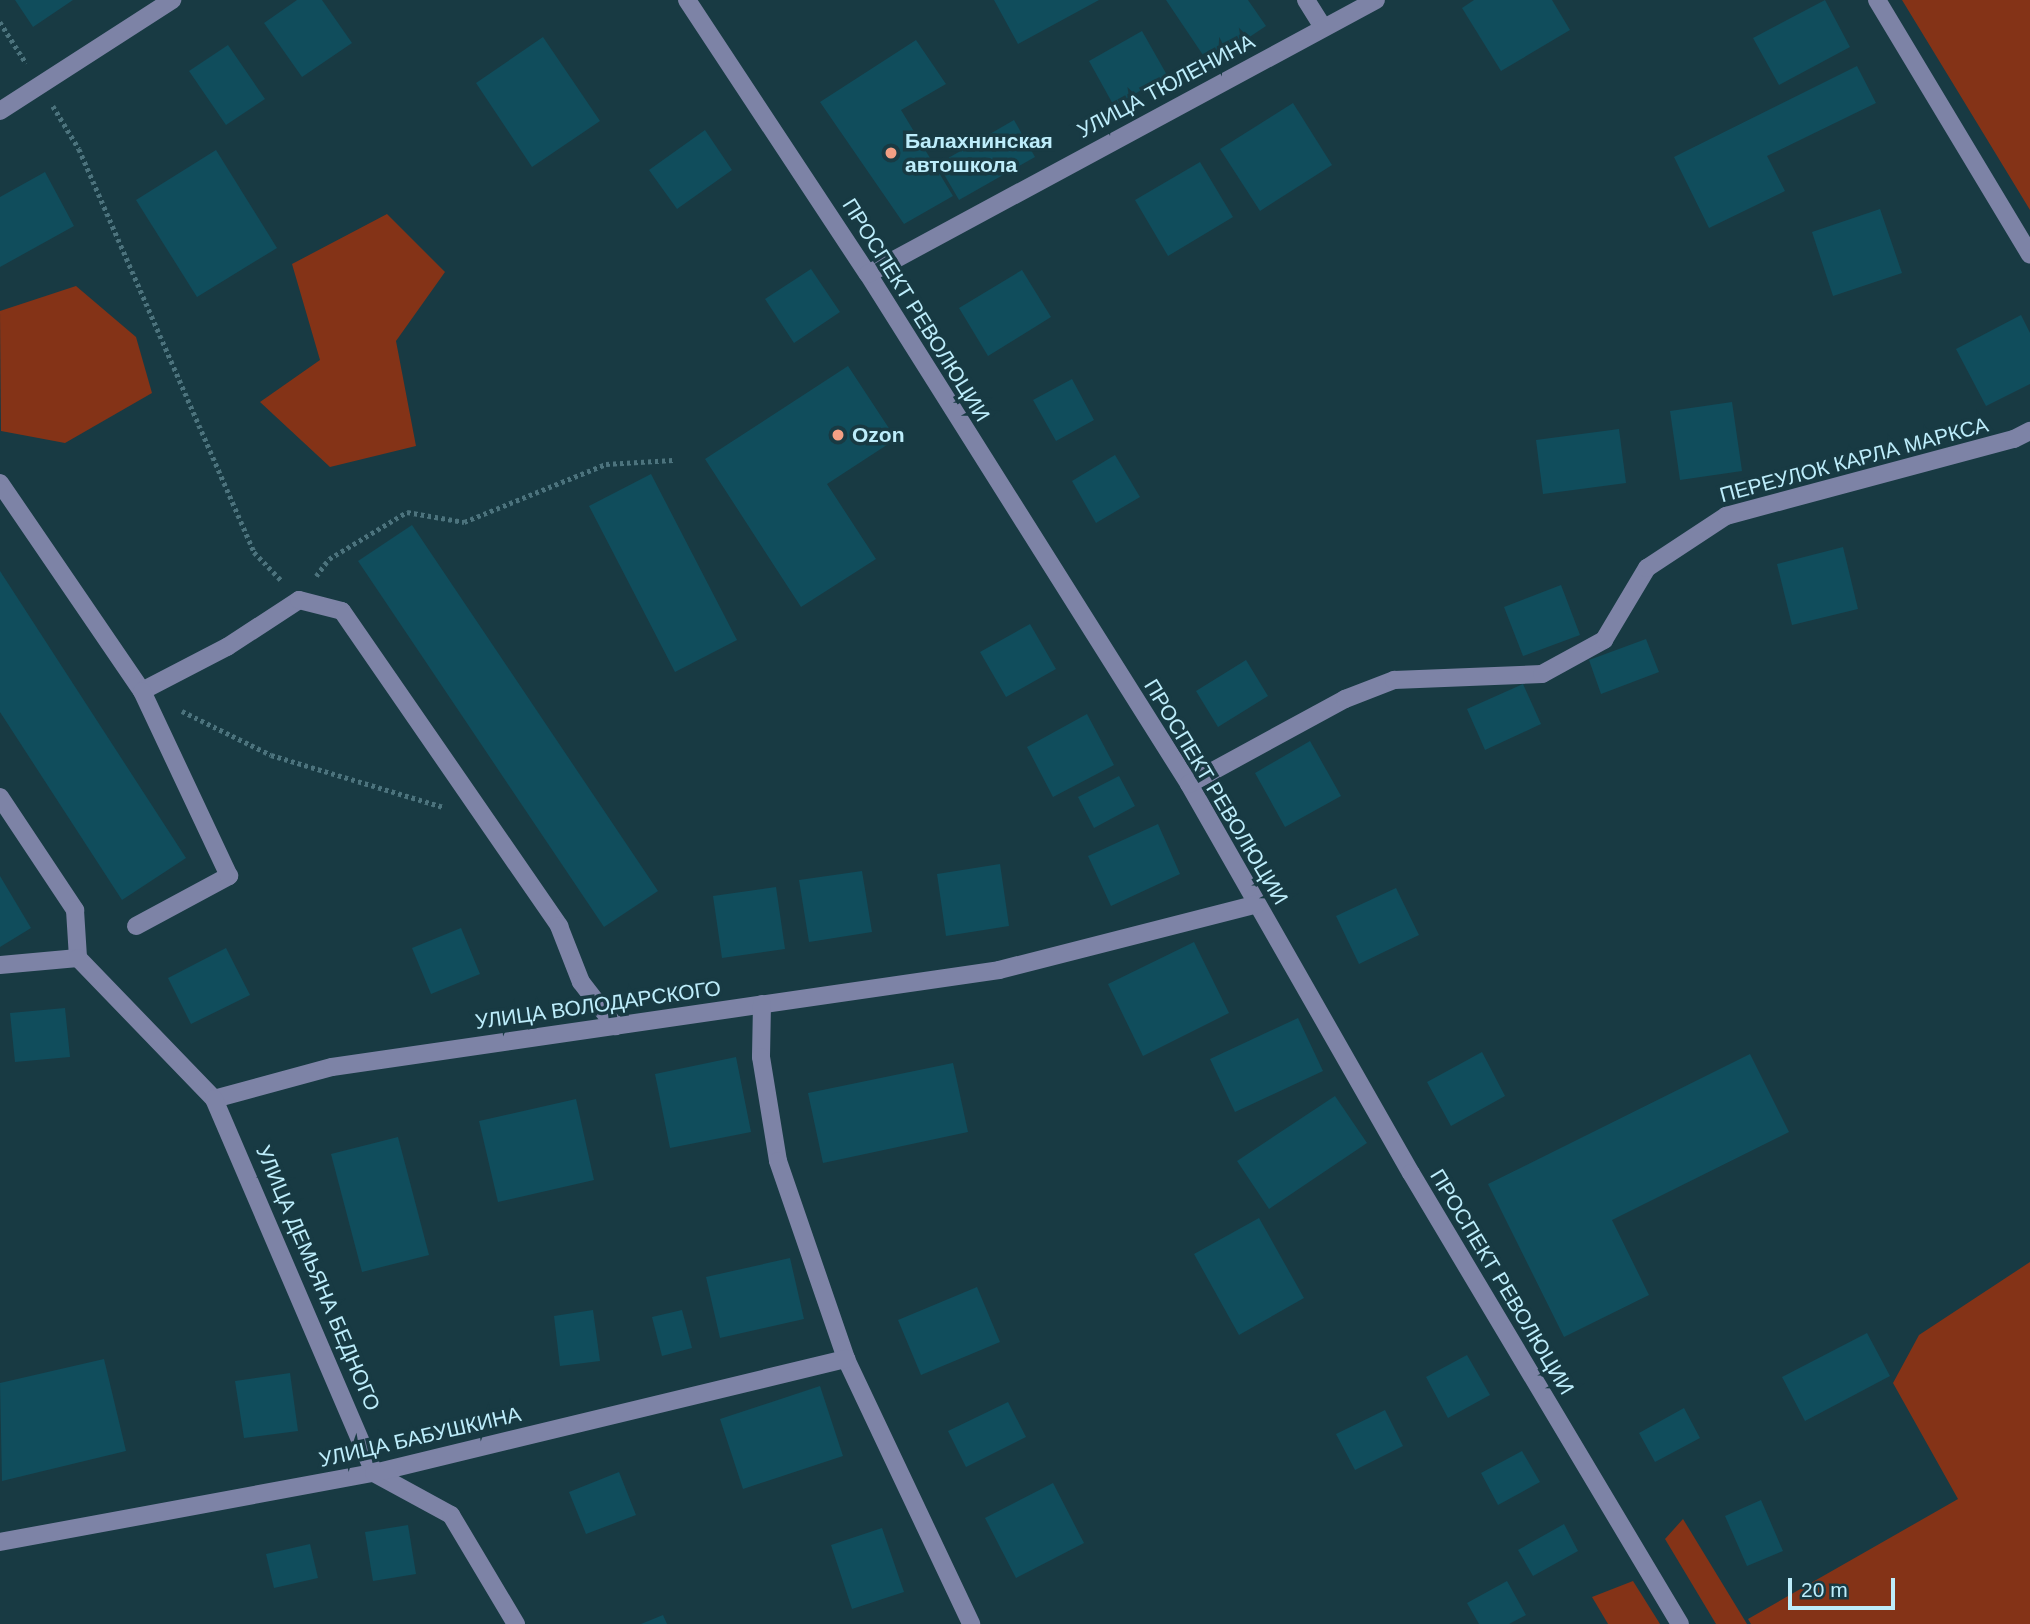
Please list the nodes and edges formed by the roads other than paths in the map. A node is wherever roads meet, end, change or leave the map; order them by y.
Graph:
1 (172, 0) edge
2 (687, 0) edge
3 (1306, 0) edge
4 (1376, 0) edge
5 (1877, 0) edge
6 (1323, 27) junction
7 (0, 111) edge
8 (2030, 255) edge
9 (868, 274) junction
10 (2030, 431) edge
11 (0, 483) edge
12 (142, 691) junction
13 (1189, 784) junction
14 (0, 797) edge
15 (1257, 904) junction
16 (136, 926) dead end
17 (78, 958) junction
18 (0, 965) edge
19 (762, 1004) junction
20 (615, 1026) junction
21 (214, 1099) junction
22 (846, 1359) junction
23 (374, 1473) junction
24 (0, 1542) edge
25 (516, 1624) edge
26 (971, 1624) edge
27 (1680, 1624) edge

1 - 7 street
2 - 9 street, ПРОСПЕКТ РЕВОЛЮЦИИ
3 - 6 street
4 - 6 street, УЛИЦА ТЮЛЕНИНА
5 - 8 street
6 - 9 street, УЛИЦА ТЮЛЕНИНА
9 - 13 street, ПРОСПЕКТ РЕВОЛЮЦИИ
10 - 13 street, ПЕРЕУЛОК КАРЛА МАРКСА
11 - 12 street
12 - 16 street
12 - 20 street
13 - 15 street, ПРОСПЕКТ РЕВОЛЮЦИИ
14 - 17 street
15 - 19 street, УЛИЦА ВОЛОДАРСКОГО
15 - 27 street, ПРОСПЕКТ РЕВОЛЮЦИИ
17 - 18 street
17 - 21 street
19 - 20 street, УЛИЦА ВОЛОДАРСКОГО
19 - 22 street
20 - 21 street, УЛИЦА ВОЛОДАРСКОГО
21 - 23 street, УЛИЦА ДЕМЬЯНА БЕДНОГО
22 - 23 street, УЛИЦА БАБУШКИНА
22 - 26 street
23 - 24 street, УЛИЦА БАБУШКИНА
23 - 25 street

